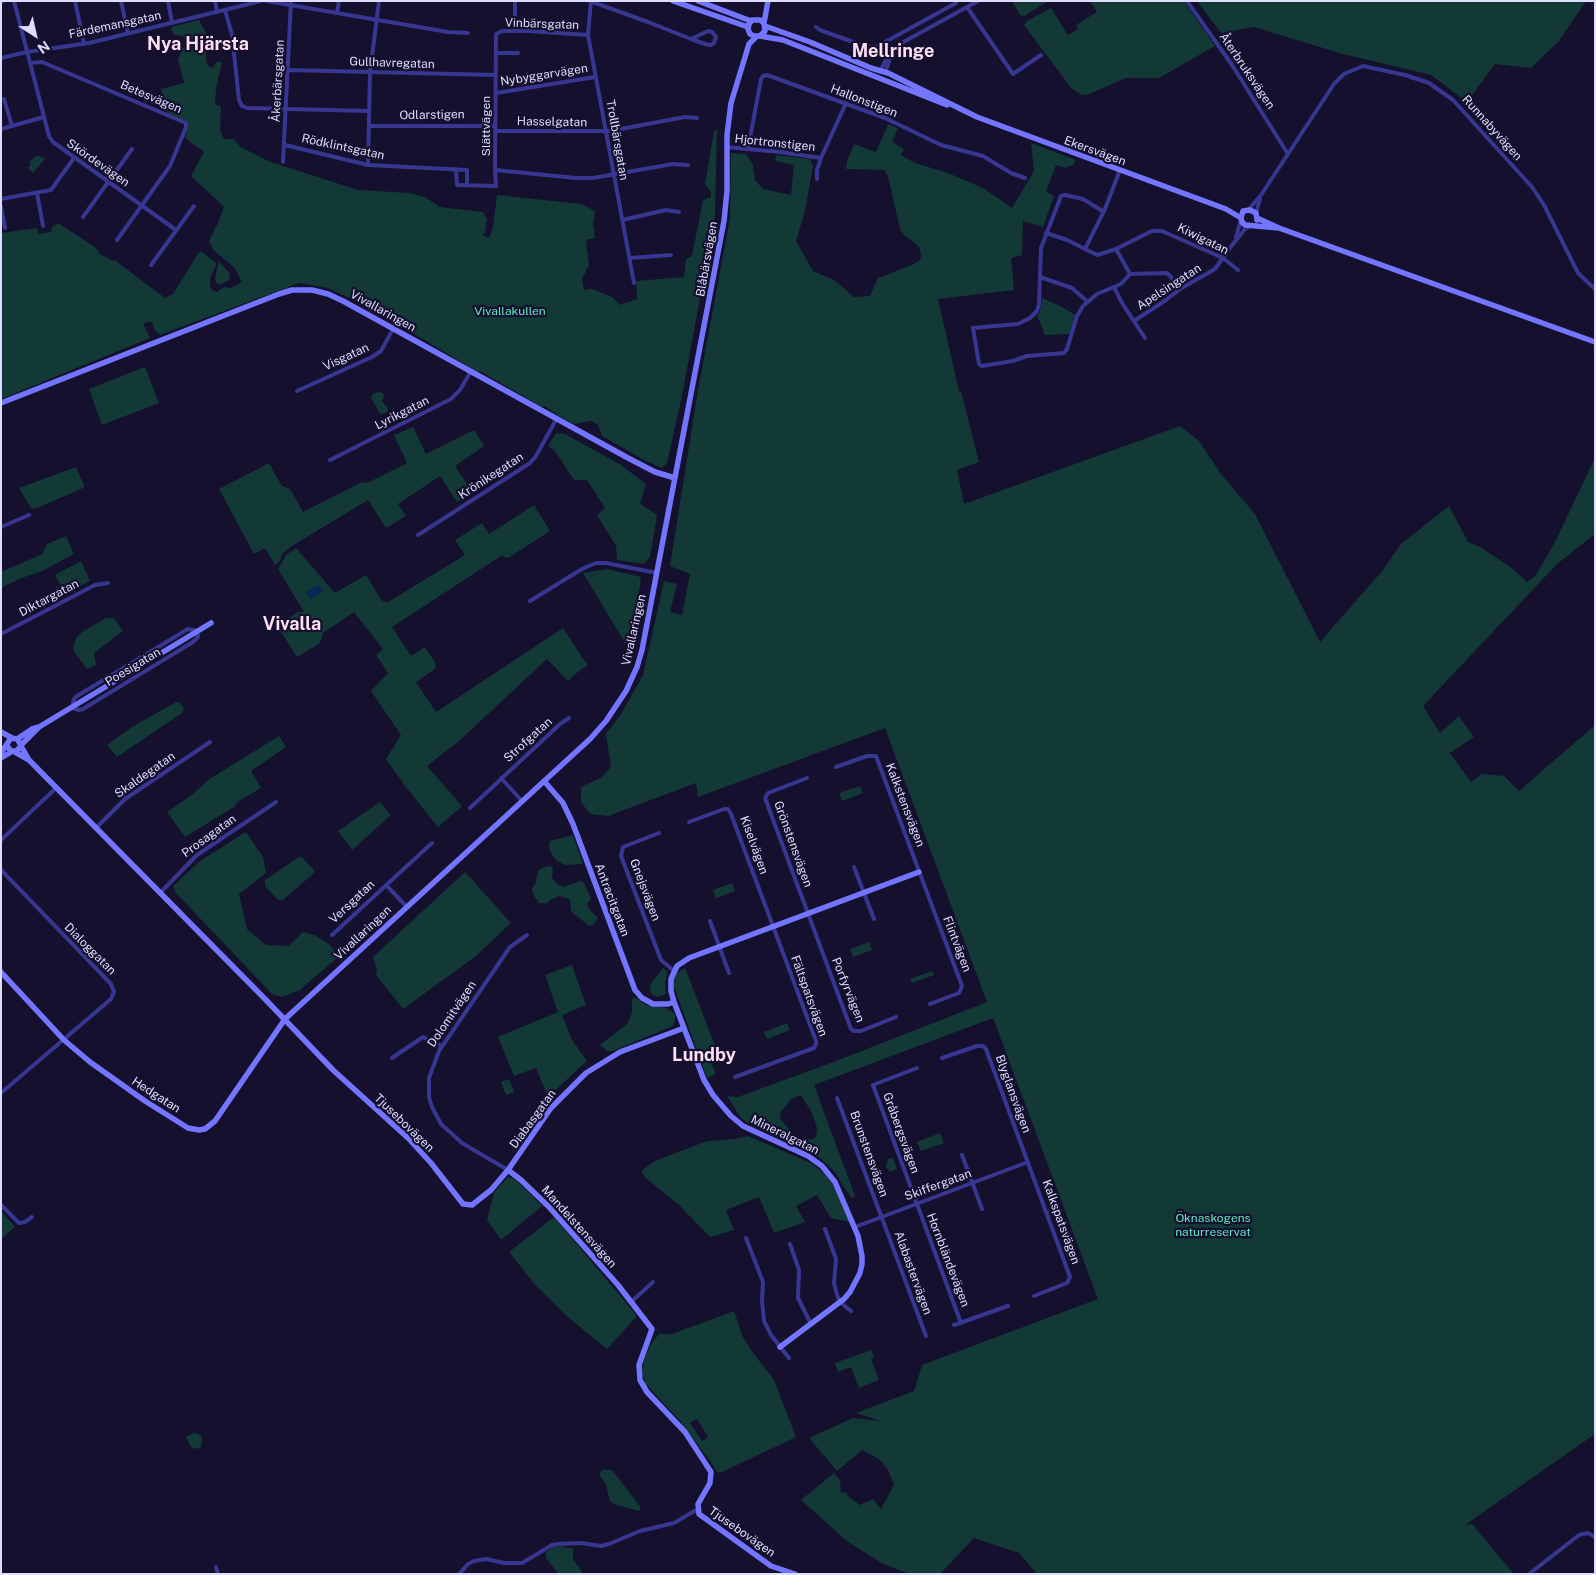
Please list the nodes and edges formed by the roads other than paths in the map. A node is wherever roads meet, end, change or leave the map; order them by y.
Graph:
1 (14, 1) edge
2 (75, 1) edge
3 (121, 1) edge
4 (168, 1) edge
5 (215, 1) edge
6 (261, 1) edge
7 (267, 1) edge
8 (339, 1) edge
9 (379, 1) edge
10 (515, 1) edge
11 (591, 1) edge
12 (673, 1) edge
13 (698, 1) edge
14 (1187, 1) edge
15 (766, 2) edge
16 (957, 2) edge
17 (976, 2) edge
18 (291, 3) edge
19 (967, 7) junction
20 (225, 10) junction
21 (217, 12) junction
22 (337, 13) junction
23 (376, 20) junction
24 (172, 23) junction
25 (751, 24) junction
26 (765, 25) junction
27 (816, 27) dead end
28 (515, 31) junction
29 (128, 33) junction
30 (468, 33) dead end
31 (496, 34) joint
32 (588, 36) junction
33 (758, 36) junction
34 (691, 39) junction
35 (84, 44) junction
36 (750, 44) junction
37 (27, 52) junction
38 (496, 52) junction
39 (518, 53) dead end
40 (1041, 55) dead end
41 (1, 58) edge
42 (30, 62) junction
43 (288, 70) junction
44 (883, 71) junction
45 (370, 72) junction
46 (496, 75) junction
47 (596, 77) junction
48 (880, 78) junction
49 (496, 93) junction
50 (4, 99) dead end
51 (846, 103) junction
52 (286, 109) junction
53 (960, 109) junction
54 (369, 111) junction
55 (44, 116) junction
56 (697, 118) dead end
57 (12, 126) junction
58 (369, 126) junction
59 (495, 126) junction
60 (1, 129) edge
61 (496, 131) junction
62 (605, 131) junction
63 (286, 145) junction
64 (726, 147) junction
65 (132, 149) dead end
66 (748, 149) junction
67 (1288, 154) junction
68 (74, 158) junction
69 (821, 158) junction
70 (283, 162) dead end
71 (688, 164) dead end
72 (368, 165) junction
73 (456, 169) junction
74 (496, 170) junction
75 (1120, 170) junction
76 (613, 175) junction
77 (1025, 178) dead end
78 (817, 179) dead end
79 (108, 182) junction
80 (467, 185) junction
81 (37, 193) junction
82 (1261, 194) junction
83 (1, 199) edge
84 (1, 206) edge
85 (142, 206) junction
86 (194, 206) dead end
87 (1226, 209) junction
88 (1247, 210) junction
89 (679, 212) dead end
90 (1104, 212) junction
91 (1256, 215) junction
92 (84, 217) dead end
93 (1241, 219) junction
94 (622, 220) junction
95 (43, 226) dead end
96 (1251, 226) junction
97 (5, 228) dead end
98 (1279, 228) junction
99 (176, 230) junction
100 (1046, 233) junction
101 (117, 240) dead end
102 (1232, 246) junction
103 (1085, 249) junction
104 (1116, 249) junction
105 (671, 255) dead end
106 (630, 258) junction
107 (1223, 258) junction
108 (151, 266) dead end
109 (1238, 270) dead end
110 (1130, 274) junction
111 (1040, 277) junction
112 (634, 283) dead end
113 (1114, 287) junction
114 (1180, 289) junction
115 (1595, 289) edge
116 (1088, 302) junction
117 (1134, 321) junction
118 (393, 329) junction
119 (1145, 338) dead end
120 (1595, 342) edge
121 (471, 371) junction
122 (297, 390) dead end
123 (1, 403) edge
124 (557, 418) junction
125 (330, 460) dead end
126 (675, 478) junction
127 (29, 516) dead end
128 (1, 527) edge
129 (418, 535) dead end
130 (658, 573) junction
131 (108, 583) dead end
132 (530, 602) dead end
133 (211, 623) dead end
134 (1, 634) edge
135 (570, 718) dead end
136 (39, 727) junction
137 (1, 732) edge
138 (14, 738) junction
139 (210, 742) dead end
140 (7, 745) junction
141 (21, 746) junction
142 (13, 752) junction
143 (1, 753) edge
144 (1, 758) edge
145 (29, 760) junction
146 (836, 768) dead end
147 (501, 778) junction
148 (806, 778) dead end
149 (544, 781) junction
150 (56, 788) junction
151 (522, 801) junction
152 (276, 802) dead end
153 (470, 808) dead end
154 (689, 822) dead end
155 (96, 828) junction
156 (659, 833) dead end
157 (1, 840) edge
158 (432, 843) dead end
159 (854, 867) dead end
160 (1, 870) edge
161 (919, 872) junction
162 (386, 885) junction
163 (160, 893) junction
164 (864, 893) junction
165 (407, 907) junction
166 (808, 914) junction
167 (874, 919) dead end
168 (710, 921) dead end
169 (774, 927) junction
170 (332, 935) dead end
171 (526, 935) dead end
172 (719, 947) junction
173 (1, 972) edge
174 (674, 972) junction
175 (729, 973) dead end
176 (674, 1002) junction
177 (930, 1004) dead end
178 (896, 1017) dead end
179 (285, 1019) junction
180 (684, 1028) junction
181 (64, 1040) junction
182 (442, 1046) junction
183 (392, 1058) dead end
184 (942, 1058) dead end
185 (918, 1068) dead end
186 (735, 1077) dead end
187 (1, 1093) edge
188 (837, 1098) dead end
189 (962, 1155) dead end
190 (1028, 1162) junction
191 (508, 1170) junction
192 (972, 1183) junction
193 (1, 1204) edge
194 (917, 1204) junction
195 (982, 1209) dead end
196 (882, 1216) junction
197 (32, 1217) dead end
198 (855, 1226) junction
199 (825, 1229) dead end
200 (746, 1238) dead end
201 (790, 1244) dead end
202 (653, 1282) dead end
203 (1034, 1296) dead end
204 (631, 1302) junction
205 (840, 1302) junction
206 (1008, 1306) dead end
207 (851, 1311) dead end
208 (961, 1323) junction
209 (811, 1324) junction
210 (954, 1325) dead end
211 (926, 1336) dead end
212 (648, 1343) joint
213 (780, 1347) junction
214 (788, 1358) dead end
215 (698, 1509) junction
216 (1595, 1538) edge
217 (216, 1567) dead end
218 (218, 1574) edge
219 (459, 1574) edge
220 (794, 1574) edge
221 (1529, 1574) edge

1 - 37 street, Skördevägen
2 - 35 street
3 - 29 street
4 - 24 street
5 - 21 street
6 - 20 street, Färdemansgatan
7 - 18 street
8 - 22 street
9 - 23 street
10 - 28 street
11 - 32 street, Trollbärsgatan
11 - 34 street
12 - 25 street
13 - 25 street
14 - 67 street, Återbruksvägen
15 - 25 street
15 - 26 street
16 - 27 street
17 - 19 street
18 - 22 street
18 - 43 street, Åkerbärsgatan
19 - 40 street
19 - 44 street
20 - 21 street, Färdemansgatan
20 - 52 street
21 - 24 street, Färdemansgatan
22 - 23 street
23 - 30 street
23 - 45 street
24 - 29 street, Färdemansgatan
25 - 26 street
25 - 33 street
25 - 36 street, Blåbärsvägen
26 - 33 street
26 - 44 street, Ekersvägen
28 - 31 street, Vinbärsgatan
28 - 32 street, Vinbärsgatan
29 - 35 street, Färdemansgatan
31 - 38 street, Slättvägen
32 - 47 street, Trollbärsgatan
33 - 36 street, Blåbärsvägen
33 - 48 street, Ekersvägen
34 - 34 street
35 - 37 street, Färdemansgatan
36 - 64 street, Blåbärsvägen
37 - 41 street, Färdemansgatan
37 - 42 street, Skördevägen
38 - 39 street
38 - 46 street, Slättvägen
42 - 55 street, Skördevägen
42 - 85 street, Betesvägen
43 - 45 street, Gullhavregatan
43 - 52 street, Åkerbärsgatan
44 - 48 street
44 - 53 street, Ekersvägen
45 - 46 street, Gullhavregatan
45 - 54 street
46 - 49 street, Slättvägen
47 - 49 street, Nybyggarvägen
47 - 62 street, Trollbärsgatan
48 - 53 street, Ekersvägen
49 - 59 street, Slättvägen
50 - 57 street
51 - 66 street, Hallonstigen
51 - 69 street
51 - 77 street, Hallonstigen
52 - 54 street
52 - 63 street, Åkerbärsgatan
53 - 75 street, Ekersvägen
54 - 58 street
55 - 57 street
55 - 68 street, Skördevägen
56 - 62 street, Hasselgatan
57 - 60 street
58 - 59 street, Odlarstigen
58 - 72 street
59 - 61 street, Slättvägen
61 - 62 street, Hasselgatan
61 - 74 street, Slättvägen
62 - 76 street, Trollbärsgatan
63 - 70 street, Åkerbärsgatan
63 - 72 street, Rödklintsgatan
64 - 66 street, Hjortronstigen
64 - 126 street, Blåbärsvägen
65 - 79 street
66 - 69 street, Hjortronstigen
67 - 82 street, Runnabyvägen
67 - 115 street, Runnabyvägen
68 - 79 street, Skördevägen
68 - 81 street
69 - 78 street
71 - 76 street, Slättvägen
72 - 73 street, Rödklintsgatan
73 - 80 street
73 - 80 street
74 - 76 street, Slättvägen
74 - 80 street
75 - 87 street, Ekersvägen
75 - 90 street
76 - 94 street, Trollbärsgatan
79 - 85 street, Skördevägen
79 - 92 street
81 - 83 street
81 - 95 street
82 - 88 street, Runnabyvägen
82 - 91 street, Runnabyvägen
84 - 97 street
85 - 99 street, Skördevägen
85 - 101 street, Betesvägen
86 - 99 street
87 - 88 street, Ekersvägen
87 - 93 street, Ekersvägen
88 - 91 street
88 - 93 street
89 - 94 street
90 - 100 street
90 - 103 street
91 - 96 street
91 - 98 street
93 - 96 street
93 - 102 street, Apelsingatan
94 - 106 street, Trollbärsgatan
96 - 98 street
96 - 102 street, Apelsingatan
98 - 120 street
99 - 108 street
100 - 103 street, Kiwigatan
100 - 111 street
102 - 107 street, Apelsingatan
103 - 104 street, Kiwigatan
104 - 107 street, Kiwigatan
104 - 110 street
105 - 106 street
106 - 112 street, Trollbärsgatan
107 - 109 street, Kiwigatan
107 - 114 street, Apelsingatan
110 - 113 street
110 - 114 street
111 - 116 street
111 - 116 street
113 - 116 street
113 - 117 street
114 - 117 street, Apelsingatan
117 - 119 street
118 - 121 street, Vivallaringen
118 - 122 street, Visgatan
118 - 123 street, Vivallaringen
121 - 124 street, Vivallaringen
121 - 125 street, Lyrikgatan
124 - 126 street, Vivallaringen
124 - 129 street, Krönikegatan
126 - 130 street, Vivallaringen
127 - 128 street
130 - 132 street
130 - 149 street, Vivallaringen
131 - 134 street, Diktargatan
133 - 136 street, Poesigatan
135 - 147 street, Strofgatan
136 - 138 street, Poesigatan
136 - 141 street, Poesigatan
137 - 138 street
137 - 140 street
138 - 140 street
138 - 141 street
139 - 155 street, Skaldegatan
140 - 142 street
140 - 143 street
141 - 142 street, Poesigatan
141 - 145 street
142 - 144 street
142 - 145 street
145 - 150 street
146 - 161 street, Kalkstensvägen
147 - 151 street, Strofgatan
147 - 153 street, Strofgatan
148 - 166 street, Grönstensvägen
149 - 151 street, Vivallaringen
149 - 176 street, Antracitgatan
150 - 155 street
150 - 157 street
151 - 165 street, Vivallaringen
152 - 163 street, Prosagatan
154 - 169 street, Kiselvägen
155 - 163 street
156 - 174 street, Gnejsvägen
158 - 162 street, Versgatan
159 - 164 street
160 - 181 street, Dialoggatan
161 - 164 street
161 - 177 street, Flintvägen
162 - 165 street, Versgatan
162 - 170 street, Versgatan
163 - 179 street
164 - 166 street
164 - 167 street
165 - 179 street, Vivallaringen
166 - 169 street
166 - 178 street, Porfyrvägen
168 - 172 street
169 - 172 street
169 - 186 street, Fältspatsvägen
171 - 182 street, Dolomitvägen
172 - 174 street
172 - 175 street
173 - 181 street, Hedgatan
174 - 176 street, Mineralgatan
176 - 180 street, Mineralgatan
179 - 181 street, Hedgatan
179 - 191 street, Tjusebovägen
180 - 191 street, Diabasgatan
180 - 198 street, Mineralgatan
181 - 187 street
182 - 183 street
182 - 191 street, Dolomitvägen
184 - 190 street, Blyglansvägen
185 - 194 street, Gråbergsvägen
188 - 196 street, Brunstensvägen
189 - 192 street
190 - 192 street, Skiffergatan
190 - 203 street, Kalkspatsvägen
191 - 204 street, Mandelstensvägen
192 - 194 street, Skiffergatan
192 - 195 street
193 - 197 street
194 - 196 street, Skiffergatan
194 - 208 street, Hornbländevägen
196 - 198 street, Skiffergatan
196 - 211 street, Alabastervägen
198 - 205 street, Mineralgatan
199 - 205 street
200 - 213 street
201 - 209 street
202 - 204 street
204 - 212 street, Mandelstensvägen
205 - 207 street
205 - 209 street, Mineralgatan
206 - 208 street, Hornbländevägen
208 - 210 street, Hornbländevägen
209 - 213 street, Mineralgatan
212 - 215 street, Tjusebovägen
213 - 214 street
215 - 219 street
215 - 220 street, Tjusebovägen
216 - 221 street
217 - 218 street

